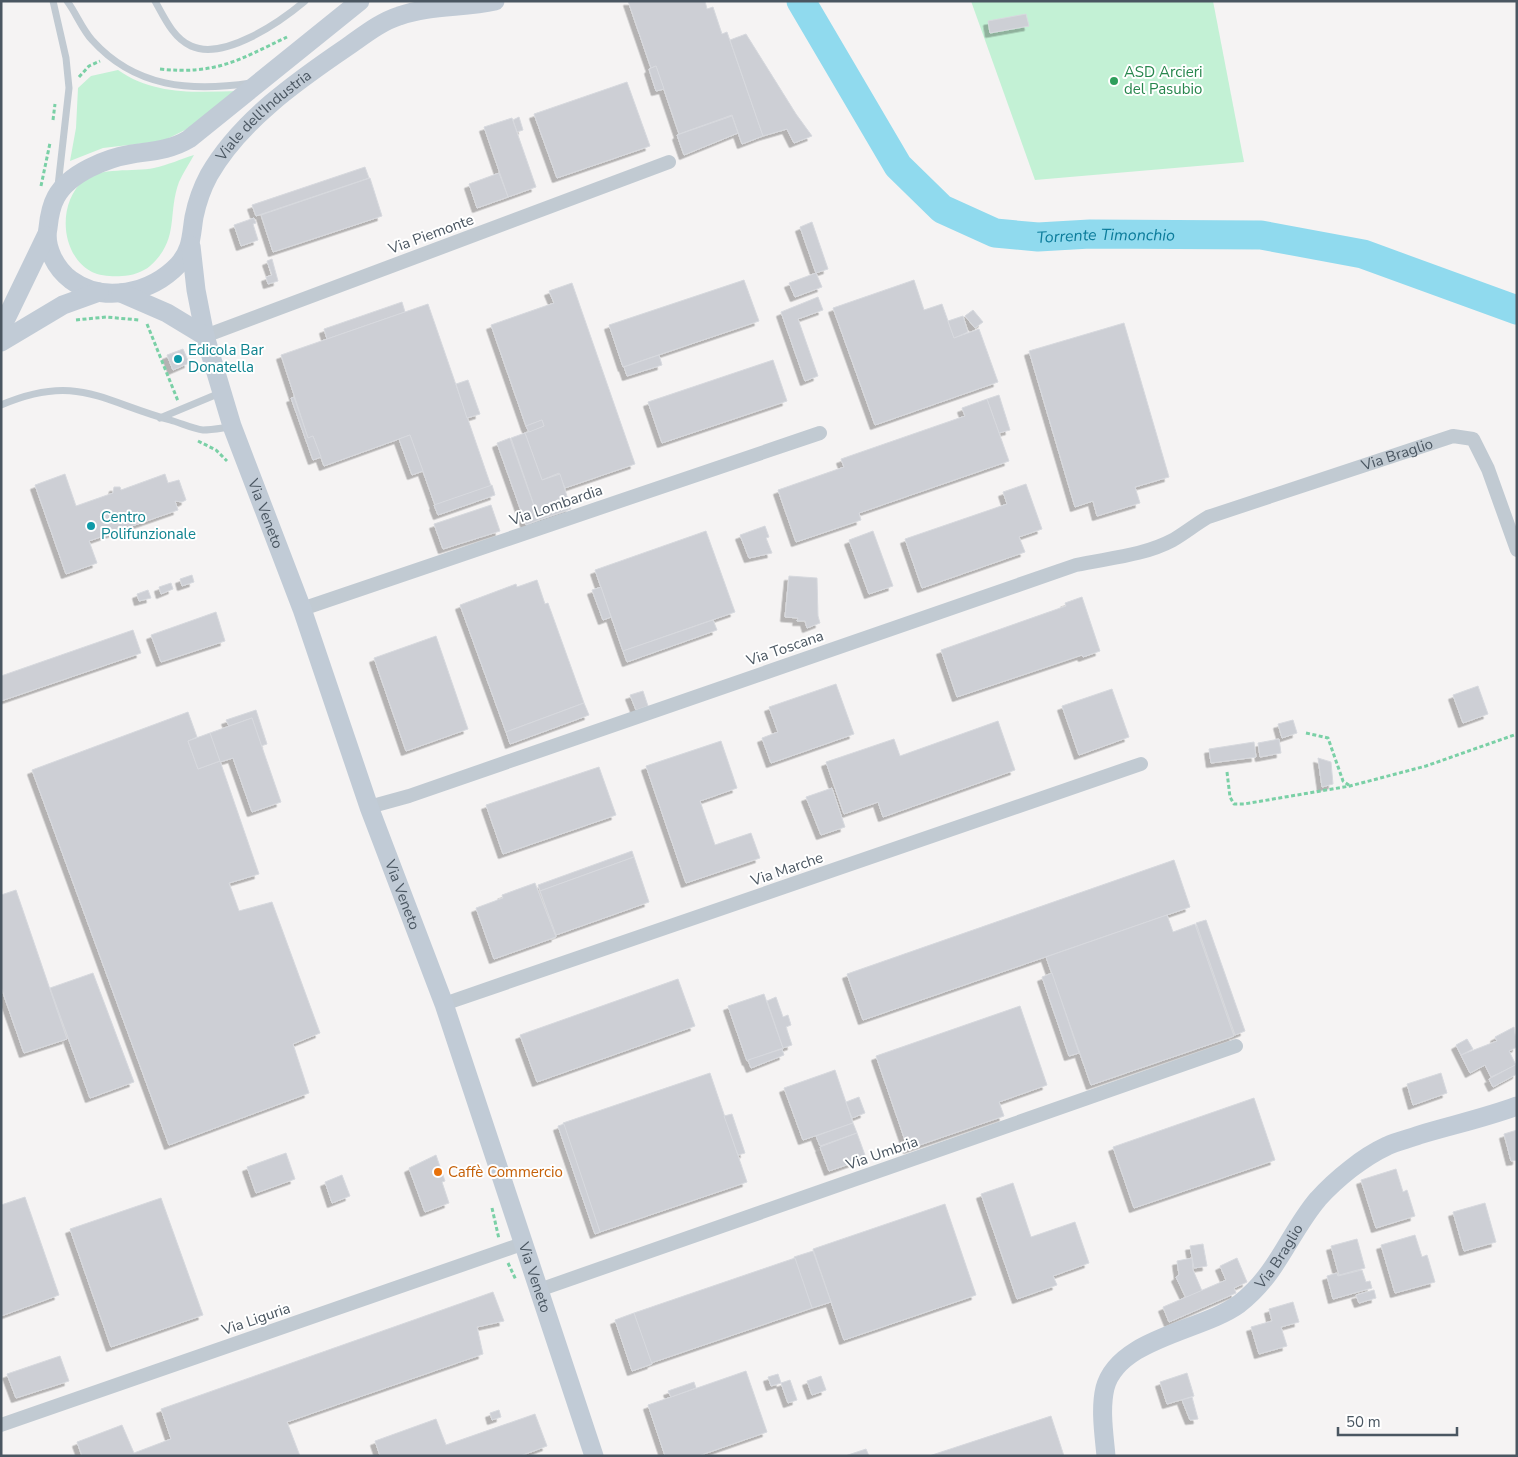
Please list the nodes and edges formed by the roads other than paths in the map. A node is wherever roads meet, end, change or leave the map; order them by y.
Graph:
1 (53, 1) edge
2 (67, 1) edge
3 (155, 1) edge
4 (305, 1) edge
5 (360, 1) edge
6 (495, 1) edge
7 (262, 81) junction
8 (669, 162) dead end
9 (48, 195) junction
10 (46, 236) junction
11 (191, 246) junction
12 (99, 292) junction
13 (121, 293) junction
14 (1, 329) edge
15 (205, 336) junction
16 (1, 342) edge
17 (221, 392) junction
18 (1, 405) edge
19 (160, 418) junction
20 (232, 426) junction
21 (820, 432) dead end
22 (1208, 517) joint
23 (1517, 550) edge
24 (302, 609) junction
25 (1141, 764) dead end
26 (369, 807) junction
27 (444, 1004) junction
28 (1236, 1046) dead end
29 (1517, 1106) edge
30 (522, 1244) junction
31 (539, 1290) junction
32 (1, 1424) edge
33 (594, 1456) edge
34 (1106, 1456) edge

1 - 9 lane
2 - 7 lane, Viale dell'Industria
3 - 4 lane
5 - 7 main road, Viale dell'Industria
6 - 11 main road, Viale dell'Industria
7 - 9 main road, Viale dell'Industria
8 - 15 street, Via Piemonte
9 - 10 main road
10 - 12 main road
10 - 14 main road
11 - 13 main road
11 - 15 main road, Via Veneto
12 - 13 main road
12 - 16 main road
13 - 15 main road
15 - 17 main road, Via Veneto
17 - 19 lane
17 - 20 main road, Via Veneto
18 - 19 lane
19 - 20 lane
20 - 24 main road, Via Veneto
21 - 24 street, Via Lombardia
22 - 23 street, Via Braglio
22 - 26 street, Via Toscana
24 - 26 main road, Via Veneto
25 - 27 street, Via Marche
26 - 27 main road, Via Veneto
27 - 30 main road, Via Veneto
28 - 31 street, Via Umbria
29 - 34 main road, Via Braglio
30 - 31 main road, Via Veneto
30 - 32 street, Via Liguria
31 - 33 main road, Via Veneto

